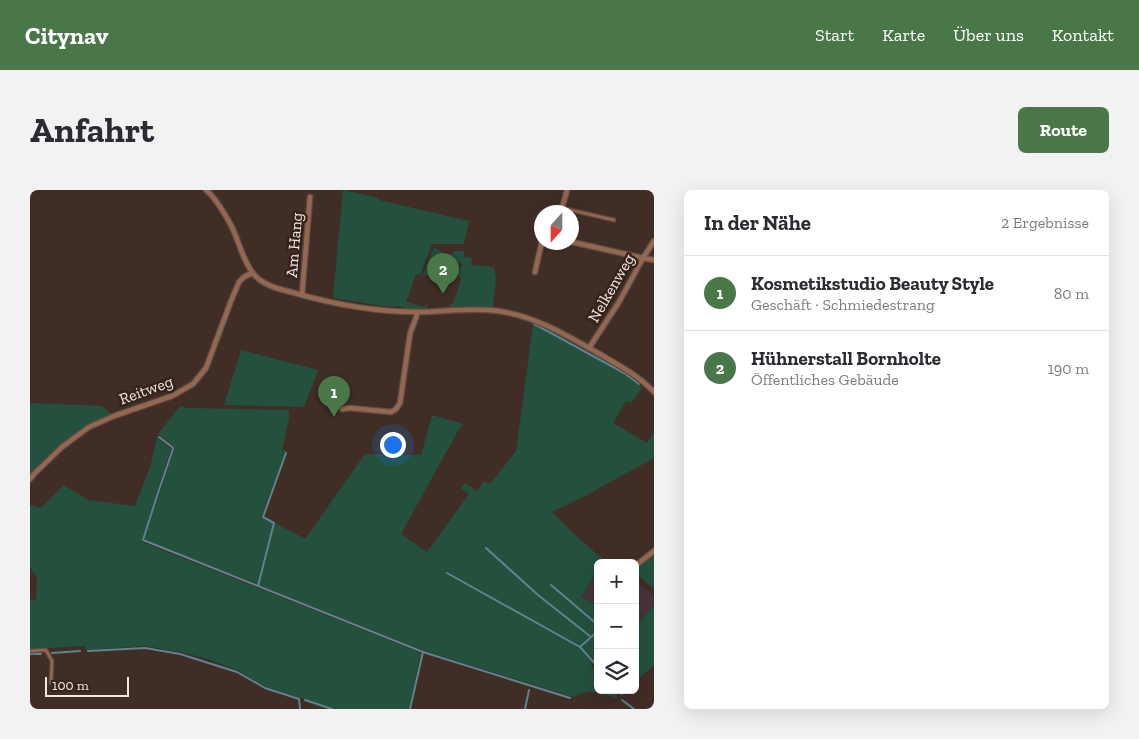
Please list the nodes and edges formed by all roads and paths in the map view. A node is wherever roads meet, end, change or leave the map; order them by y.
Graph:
1 (206, 190) edge
2 (567, 190) edge
3 (310, 197) dead end
4 (563, 205) edge
5 (579, 213) edge
6 (614, 220) dead end
7 (654, 241) edge
8 (579, 244) edge
9 (540, 250) edge
10 (643, 258) junction
11 (654, 260) edge
12 (535, 272) dead end
13 (252, 273) junction
14 (302, 296) junction
15 (417, 312) junction
16 (589, 348) junction
17 (654, 392) edge
18 (342, 409) dead end
19 (30, 479) edge
20 (654, 551) edge
21 (639, 563) edge
22 (30, 651) edge
23 (51, 683) dead end

1 - 13 street
2 - 4 street
3 - 14 street, Am Hang
5 - 6 lane
7 - 10 street, Nelkenweg
8 - 10 street
9 - 12 street
10 - 11 street
10 - 16 street, Nelkenweg
13 - 14 street
13 - 19 street, Reitweg
14 - 15 street
15 - 16 street
15 - 18 street
16 - 17 street
20 - 21 street
22 - 23 lane

